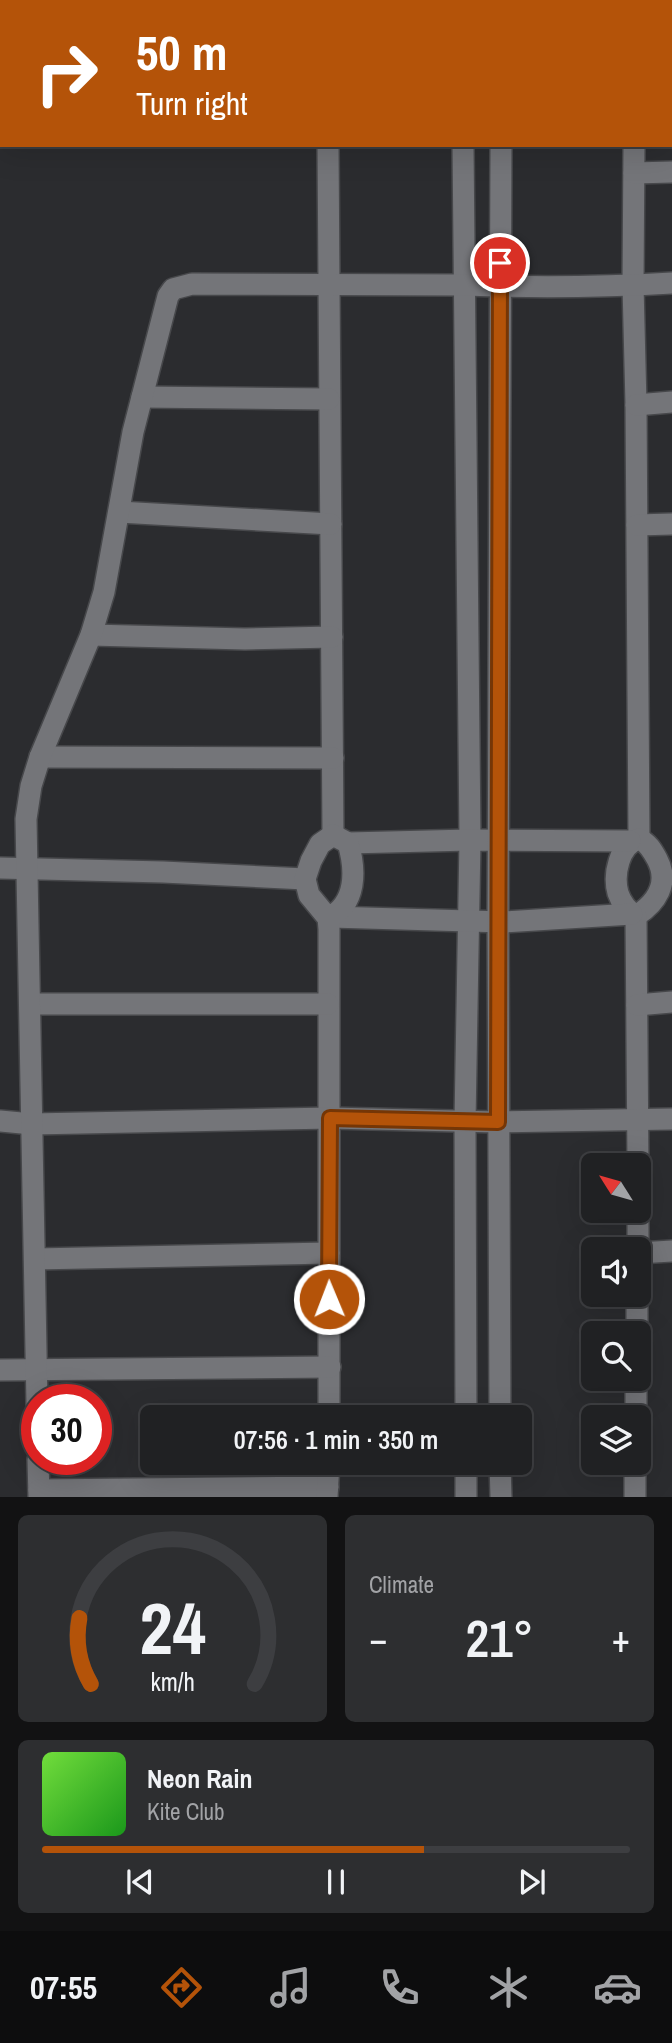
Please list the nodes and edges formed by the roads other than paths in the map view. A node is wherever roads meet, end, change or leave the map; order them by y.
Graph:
1 (328, 147) edge
2 (463, 147) edge
3 (501, 147) edge
4 (634, 147) edge
5 (672, 172) edge
6 (634, 173) junction
7 (672, 283) edge
8 (329, 285) junction
9 (466, 285) junction
10 (633, 285) junction
11 (500, 286) junction
12 (142, 397) junction
13 (329, 399) junction
14 (672, 402) edge
15 (636, 405) junction
16 (119, 512) junction
17 (331, 524) junction
18 (672, 524) edge
19 (637, 525) junction
20 (91, 635) junction
21 (332, 637) junction
22 (40, 757) junction
23 (333, 758) junction
24 (340, 839) junction
25 (470, 840) junction
26 (498, 840) junction
27 (635, 840) junction
28 (0, 868) edge
29 (26, 868) junction
30 (668, 876) edge
31 (305, 879) junction
32 (634, 915) junction
33 (330, 918) junction
34 (468, 922) junction
35 (498, 922) junction
36 (672, 1002) edge
37 (30, 1004) junction
38 (328, 1004) junction
39 (637, 1005) junction
40 (330, 1118) junction
41 (672, 1119) edge
42 (0, 1121) edge
43 (465, 1121) junction
44 (638, 1121) junction
45 (498, 1122) junction
46 (32, 1124) junction
47 (638, 1153) edge
48 (651, 1251) edge
49 (672, 1251) edge
50 (329, 1253) junction
51 (34, 1259) junction
52 (330, 1367) junction
53 (0, 1370) edge
54 (36, 1370) junction
55 (36, 1384) edge
56 (329, 1405) edge
57 (466, 1405) edge
58 (500, 1405) edge
59 (38, 1475) edge
60 (466, 1475) edge
61 (500, 1475) edge
62 (635, 1475) edge
63 (328, 1492) edge
64 (39, 1493) edge
65 (466, 1497) edge
66 (501, 1497) edge
67 (635, 1497) edge

1 - 8 street
2 - 9 street
3 - 11 street
4 - 6 street
5 - 6 street
6 - 10 street
7 - 10 street
8 - 9 street
8 - 12 street
8 - 13 street
9 - 11 street
9 - 25 street
10 - 11 street
10 - 15 street
11 - 26 street
12 - 13 street
12 - 16 street
13 - 17 street
14 - 15 street
15 - 19 street
16 - 17 street
16 - 20 street
17 - 21 street
18 - 19 street
19 - 27 street
20 - 21 street
20 - 22 street
21 - 23 street
22 - 23 street
22 - 29 street
23 - 24 street
24 - 25 street
24 - 31 street
24 - 33 street
25 - 26 street
25 - 34 street
26 - 27 street
26 - 35 street
27 - 30 street
27 - 32 street
28 - 29 street
29 - 31 street
29 - 37 street
30 - 32 street
31 - 33 street
32 - 35 street
32 - 39 street
33 - 34 street
33 - 38 street
34 - 35 street
34 - 43 street
35 - 45 street
36 - 39 street
37 - 38 street
37 - 46 street
38 - 40 street
39 - 44 street
40 - 43 street
40 - 46 street
40 - 50 street
41 - 44 street
42 - 46 street
43 - 45 street
43 - 57 street
44 - 45 street
44 - 47 street
45 - 58 street
46 - 51 street
48 - 49 street
50 - 51 street
50 - 52 street
51 - 54 street
52 - 54 street
52 - 56 street
53 - 54 street
54 - 55 street
59 - 64 street
60 - 65 street
61 - 66 street
62 - 67 street
63 - 64 street

